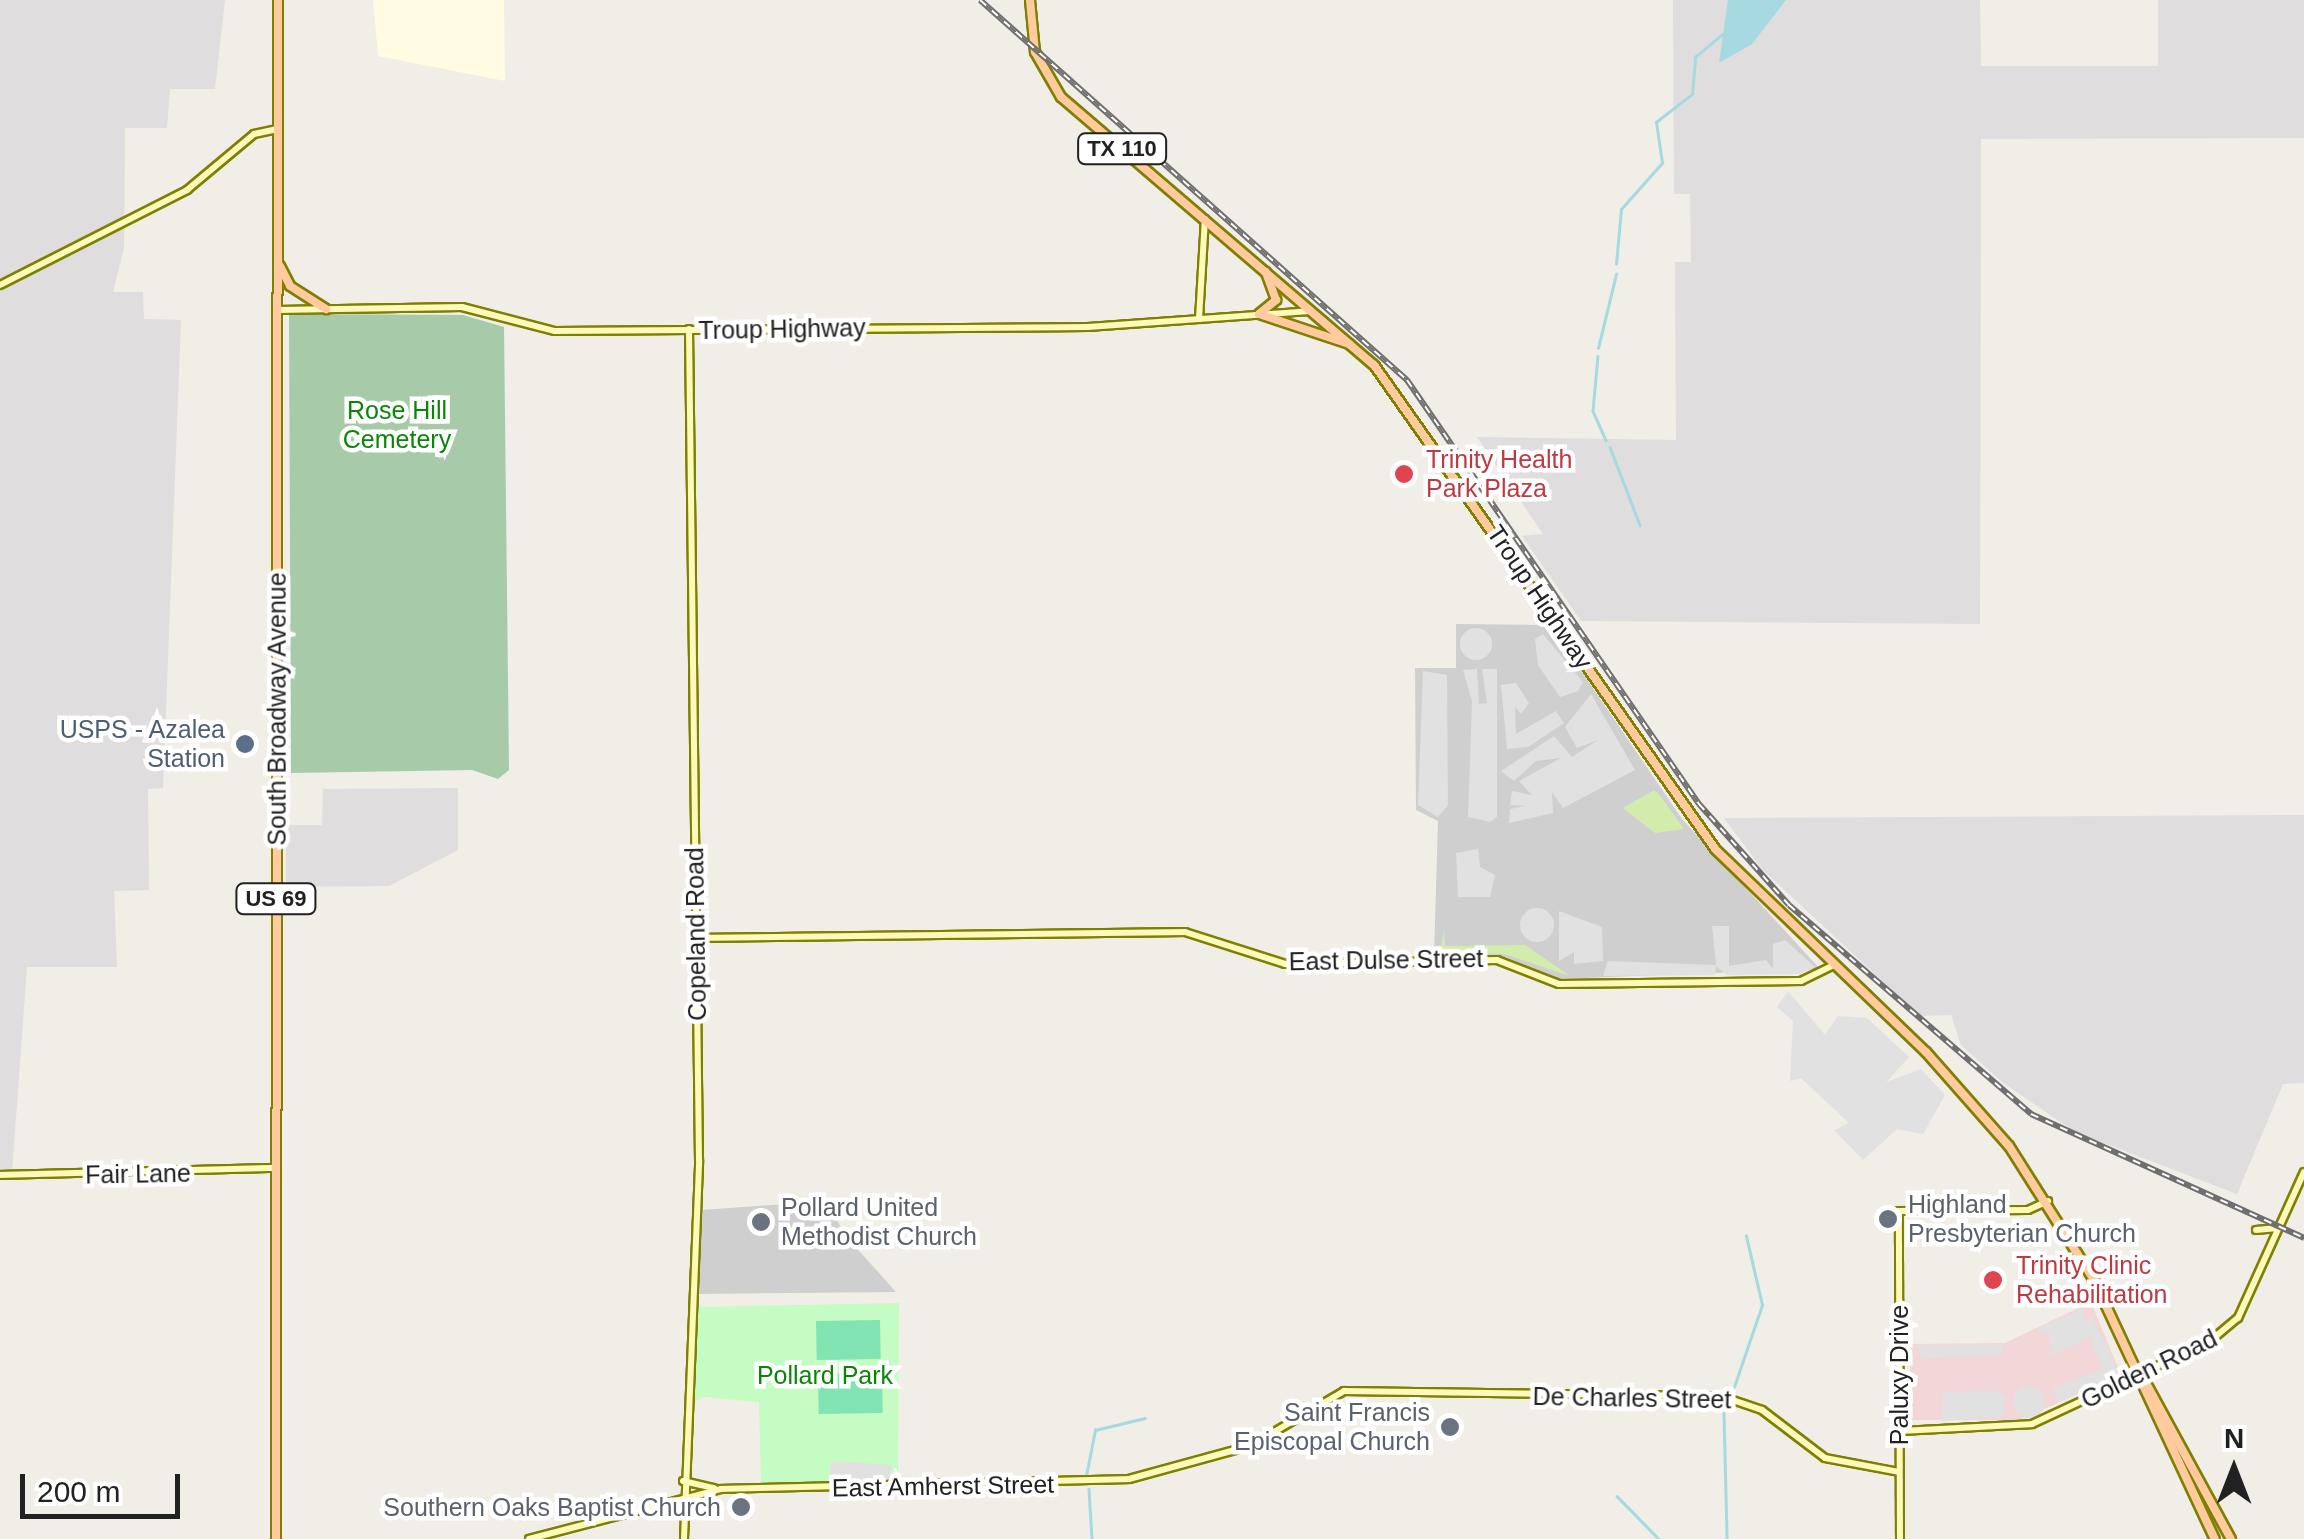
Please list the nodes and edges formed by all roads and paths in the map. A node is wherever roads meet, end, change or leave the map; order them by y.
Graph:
1 (278, 0) edge
2 (1030, 0) edge
3 (277, 129) junction
4 (1205, 218) junction
5 (277, 259) junction
6 (1264, 268) junction
7 (0, 285) edge
8 (326, 309) junction
9 (277, 310) junction
10 (1315, 310) junction
11 (1259, 314) junction
12 (1199, 319) junction
13 (689, 330) junction
14 (1355, 346) junction
15 (696, 938) junction
16 (1832, 966) junction
17 (276, 1168) junction
18 (2304, 1172) edge
19 (0, 1175) edge
20 (2048, 1201) junction
21 (2279, 1228) junction
22 (2256, 1230) dead end
23 (2142, 1374) junction
24 (1344, 1392) joint
25 (1899, 1432) junction
26 (1900, 1472) junction
27 (683, 1481) junction
28 (720, 1489) junction
29 (683, 1498) junction
30 (276, 1539) edge
31 (529, 1539) edge
32 (684, 1539) edge
33 (1900, 1539) edge
34 (2215, 1539) edge
35 (2231, 1539) edge

1 - 3 main road, South Broadway Avenue / US 69
2 - 4 main road, TX 110
3 - 5 main road, South Broadway Avenue / US 69
3 - 7 street
4 - 6 main road, TX 110
4 - 12 street
5 - 8 main road
5 - 9 main road, South Broadway Avenue / US 69
6 - 10 main road, TX 110
6 - 11 main road
8 - 9 street, Troup Highway
8 - 13 street, Troup Highway
9 - 17 main road, South Broadway Avenue / US 69
10 - 11 street, Troup Highway
10 - 14 main road, Troup Highway / TX 110
11 - 12 street, Troup Highway
11 - 14 main road
12 - 13 street, Troup Highway
13 - 15 street, Copeland Road
14 - 16 main road, Troup Highway
15 - 16 street, East Dulse Street
15 - 27 street, Copeland Road
16 - 20 main road, Troup Highway
17 - 19 street, Fair Lane
17 - 30 main road, South Broadway Avenue / US 69
18 - 21 street, Golden Road
20 - 23 main road, Troup Highway
20 - 25 street, Paluxy Drive
21 - 22 street
21 - 23 street, Golden Road
23 - 25 street, Golden Road
23 - 34 main road, Troup Highway
23 - 35 main road, Troup Highway
24 - 26 street, De Charles Street
24 - 28 street, East Amherst Street
25 - 26 street, Paluxy Drive
26 - 33 street, Paluxy Drive
27 - 28 street
27 - 29 street, Copeland Road
28 - 29 street, East Amherst Street
29 - 31 street, East Amherst Street
29 - 32 street, Copeland Road

